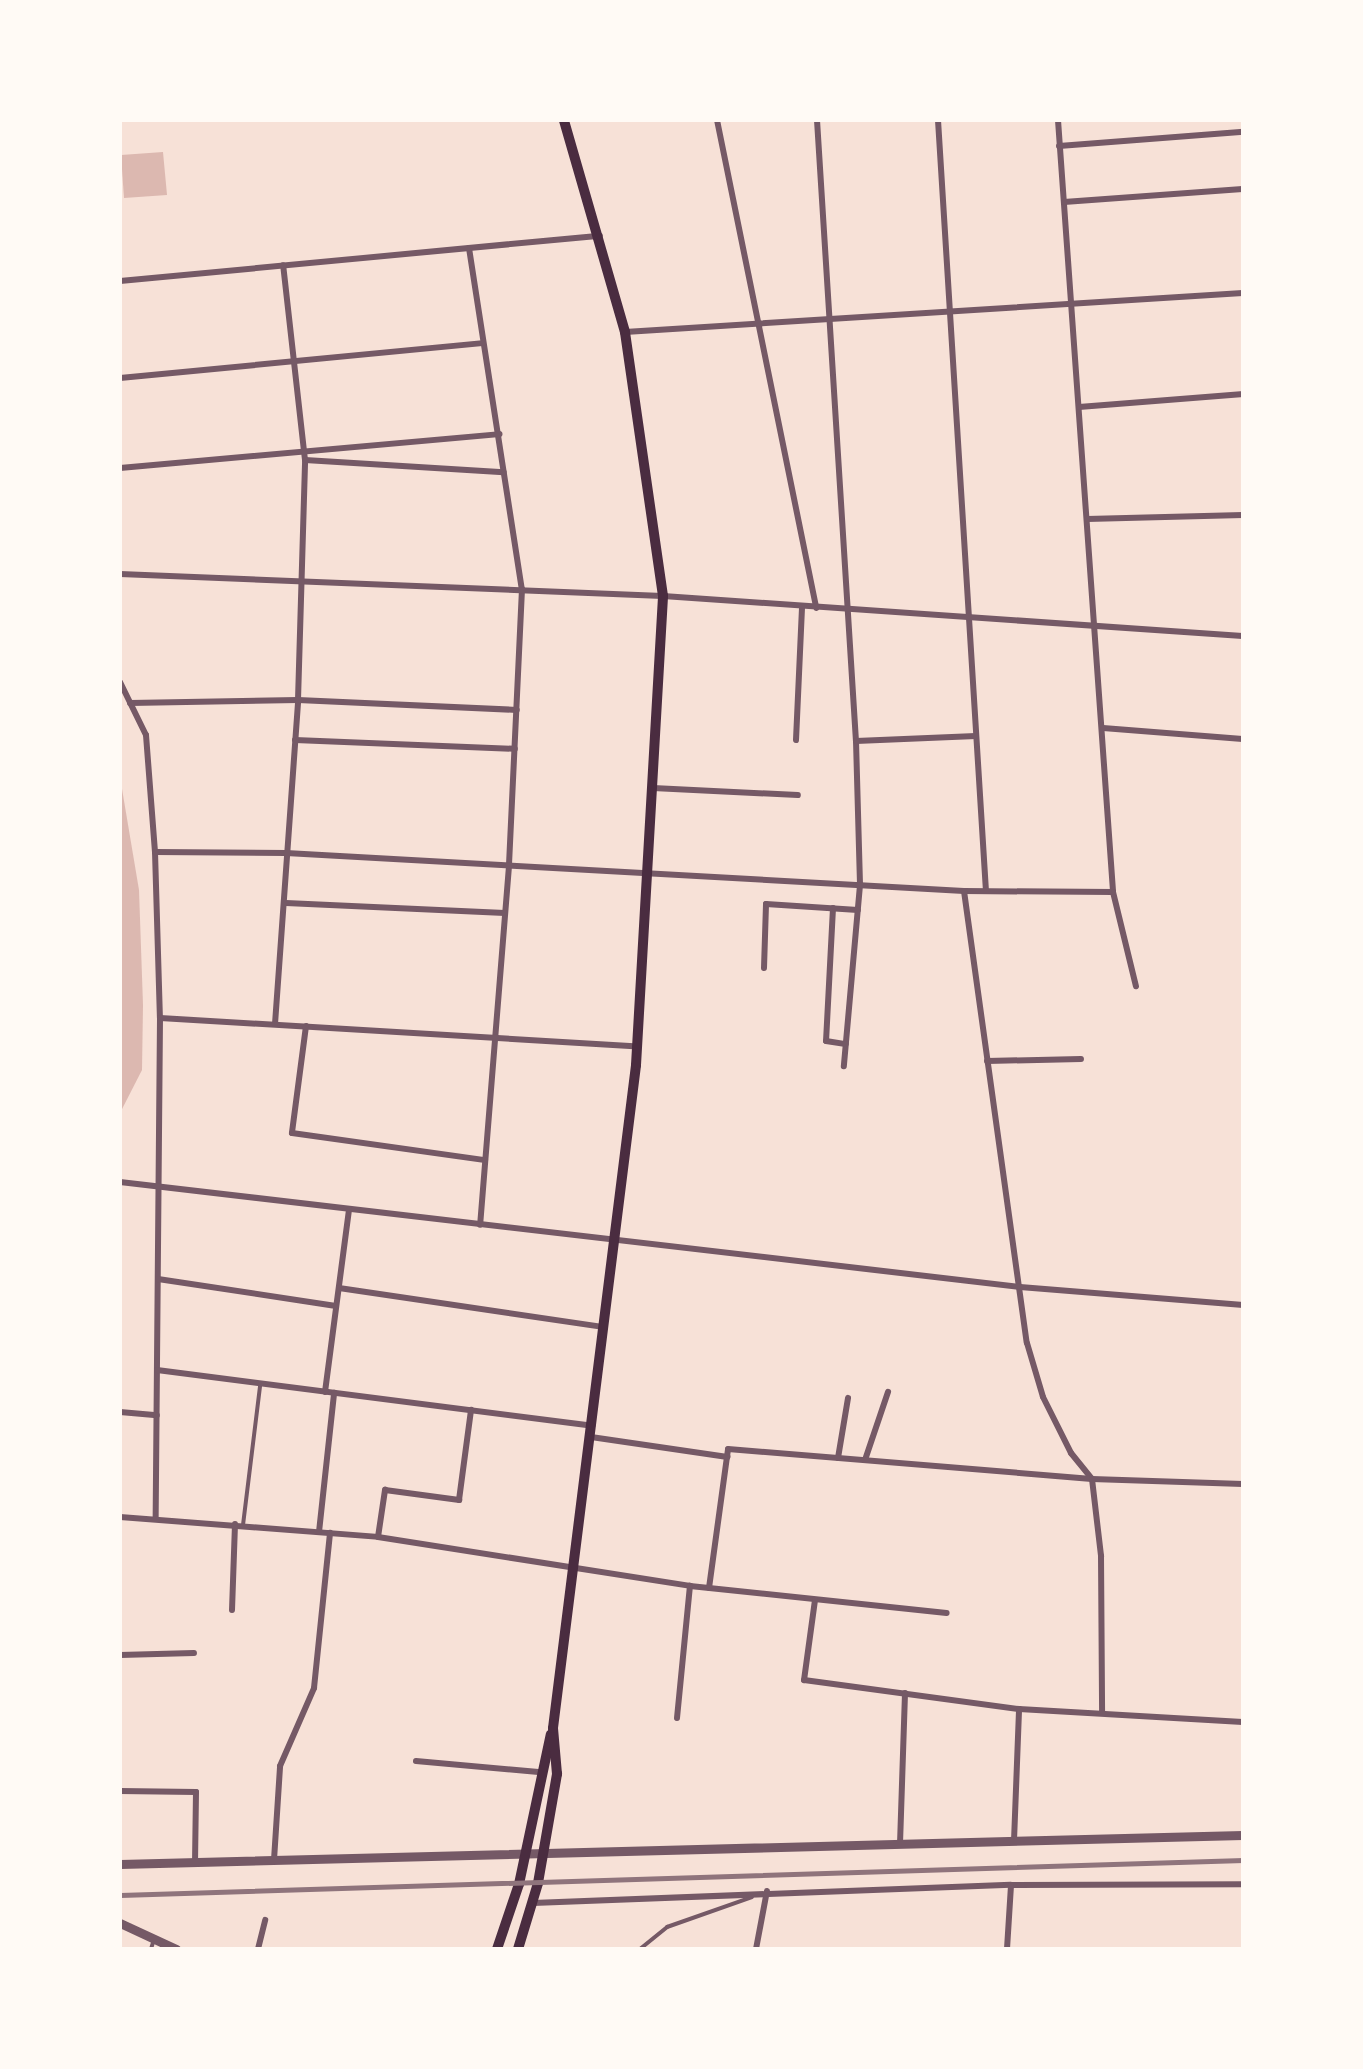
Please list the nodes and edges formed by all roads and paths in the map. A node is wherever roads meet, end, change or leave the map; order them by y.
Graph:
1 (564, 120) edge
2 (716, 120) edge
3 (817, 120) edge
4 (938, 120) edge
5 (1058, 120) edge
6 (1243, 132) edge
7 (1060, 146) junction
8 (1243, 189) edge
9 (1064, 202) junction
10 (601, 236) junction
11 (468, 248) junction
12 (283, 265) junction
13 (120, 280) edge
14 (1243, 293) edge
15 (1071, 304) junction
16 (950, 312) junction
17 (830, 319) junction
18 (758, 324) junction
19 (625, 332) junction
20 (482, 343) junction
21 (298, 361) junction
22 (120, 378) edge
23 (1243, 394) edge
24 (1078, 407) junction
25 (498, 434) junction
26 (305, 450) junction
27 (305, 460) junction
28 (120, 468) edge
29 (504, 472) junction
30 (1243, 515) edge
31 (1086, 519) junction
32 (120, 574) edge
33 (301, 580) junction
34 (522, 589) junction
35 (662, 596) junction
36 (802, 607) junction
37 (816, 608) junction
38 (849, 611) junction
39 (969, 618) junction
40 (1095, 626) junction
41 (1243, 636) edge
42 (120, 682) edge
43 (120, 698) edge
44 (298, 700) junction
45 (130, 703) junction
46 (516, 710) junction
47 (1103, 728) junction
48 (976, 736) junction
49 (1243, 739) edge
50 (295, 740) junction
51 (796, 740) dead end
52 (856, 740) junction
53 (515, 750) junction
54 (653, 788) junction
55 (798, 795) dead end
56 (155, 852) junction
57 (286, 853) junction
58 (509, 866) junction
59 (650, 872) junction
60 (860, 886) junction
61 (964, 891) junction
62 (986, 891) junction
63 (1113, 892) junction
64 (286, 903) junction
65 (833, 908) junction
66 (858, 910) junction
67 (505, 914) junction
68 (764, 968) dead end
69 (1136, 986) dead end
70 (160, 1018) junction
71 (275, 1024) junction
72 (306, 1026) junction
73 (495, 1039) junction
74 (846, 1044) junction
75 (638, 1046) junction
76 (1081, 1059) dead end
77 (988, 1061) junction
78 (844, 1066) dead end
79 (486, 1160) junction
80 (120, 1182) edge
81 (159, 1188) junction
82 (349, 1210) junction
83 (480, 1225) junction
84 (617, 1240) junction
85 (158, 1278) junction
86 (1020, 1287) junction
87 (338, 1288) junction
88 (1243, 1305) edge
89 (336, 1306) junction
90 (605, 1327) junction
91 (157, 1370) junction
92 (260, 1384) junction
93 (325, 1392) junction
94 (888, 1392) dead end
95 (334, 1393) junction
96 (848, 1398) dead end
97 (471, 1410) junction
98 (120, 1412) edge
99 (157, 1415) junction
100 (591, 1431) junction
101 (728, 1456) junction
102 (838, 1458) junction
103 (865, 1460) junction
104 (1092, 1479) junction
105 (1243, 1484) edge
106 (120, 1516) edge
107 (156, 1517) junction
108 (239, 1525) junction
109 (319, 1532) junction
110 (330, 1533) junction
111 (378, 1537) junction
112 (572, 1568) junction
113 (690, 1586) junction
114 (710, 1588) junction
115 (815, 1600) junction
116 (232, 1610) dead end
117 (947, 1614) dead end
118 (194, 1653) dead end
119 (120, 1655) edge
120 (905, 1693) junction
121 (1018, 1709) junction
122 (1102, 1713) junction
123 (677, 1718) dead end
124 (1243, 1722) edge
125 (553, 1728) junction
126 (416, 1762) dead end
127 (538, 1772) junction
128 (120, 1791) edge
129 (1243, 1835) edge
130 (1014, 1841) junction
131 (900, 1844) junction
132 (542, 1853) junction
133 (523, 1854) junction
134 (274, 1860) junction
135 (195, 1862) junction
136 (120, 1864) edge
137 (1243, 1884) edge
138 (1011, 1885) junction
139 (767, 1892) junction
140 (533, 1902) junction
141 (265, 1920) dead end
142 (120, 1923) edge
143 (152, 1944) edge
144 (176, 1949) edge
145 (258, 1949) edge
146 (497, 1949) edge
147 (518, 1949) edge
148 (640, 1949) edge
149 (756, 1949) edge
150 (1007, 1949) edge

1 - 10 main road
2 - 18 street
3 - 17 street
4 - 16 street
5 - 7 street
6 - 7 street
7 - 9 street
8 - 9 street
9 - 15 street
10 - 11 street
10 - 19 main road
11 - 12 street
11 - 20 street
12 - 13 street
12 - 21 street
14 - 15 street
15 - 16 street
15 - 24 street
16 - 17 street
16 - 39 street
17 - 18 street
17 - 38 street
18 - 19 street
18 - 37 street
19 - 35 main road
20 - 21 street
20 - 25 street
21 - 22 street
21 - 26 street
23 - 24 street
24 - 31 street
25 - 26 street
25 - 29 street
26 - 27 street
26 - 28 street
27 - 29 street
27 - 33 street
29 - 34 street
30 - 31 street
31 - 40 street
32 - 33 street
33 - 34 street
33 - 44 street
34 - 35 street
34 - 46 street
35 - 36 street
35 - 54 main road
36 - 37 street
36 - 51 street
37 - 38 street
38 - 39 street
38 - 52 street
39 - 40 street
39 - 48 street
40 - 41 street
40 - 47 street
42 - 45 street
43 - 45 street
44 - 45 street
44 - 46 street
44 - 50 street
45 - 56 street
46 - 53 street
47 - 49 street
47 - 63 street
48 - 52 street
48 - 62 street
50 - 53 street
50 - 57 street
52 - 60 street
53 - 58 street
54 - 55 street
54 - 59 main road
56 - 57 street
56 - 70 street
57 - 58 street
57 - 64 street
58 - 59 street
58 - 67 street
59 - 60 street
59 - 75 main road
60 - 61 street
60 - 66 street
61 - 62 street
61 - 77 street
62 - 63 street
63 - 69 street
64 - 67 street
64 - 71 street
65 - 66 street
65 - 68 street
65 - 74 street
66 - 74 street
67 - 73 street
70 - 71 street
70 - 81 street
71 - 72 street
72 - 73 street
72 - 79 street
73 - 75 street
73 - 79 street
74 - 78 street
75 - 84 main road
76 - 77 street
77 - 86 street
79 - 83 street
80 - 81 street
81 - 82 street
81 - 85 street
82 - 83 street
82 - 87 street
83 - 84 street
84 - 86 street
84 - 90 main road
85 - 89 street
85 - 91 street
86 - 88 street
86 - 104 street
87 - 89 street
87 - 90 street
89 - 93 street
90 - 100 main road
91 - 92 street
91 - 99 street
92 - 93 street
92 - 108 lane
93 - 95 street
94 - 103 street
95 - 97 street
95 - 109 street
96 - 102 street
97 - 100 street
97 - 111 street
98 - 99 street
99 - 107 street
100 - 101 street
100 - 112 main road
101 - 102 street
101 - 114 street
102 - 103 street
103 - 104 street
104 - 105 street
104 - 122 street
106 - 107 street
107 - 108 street
108 - 109 street
108 - 116 street
109 - 110 street
110 - 111 street
110 - 134 street
111 - 112 street
112 - 113 street
112 - 125 main road
113 - 114 street
113 - 123 street
114 - 115 street
115 - 117 street
115 - 120 street
118 - 119 street
120 - 121 street
120 - 131 street
121 - 122 street
121 - 130 street
122 - 124 street
125 - 127 main road
125 - 132 main road
126 - 127 street
127 - 133 main road
128 - 135 street
129 - 130 street
130 - 131 street
131 - 132 street
132 - 133 street
132 - 140 main road
133 - 134 street
133 - 146 main road
134 - 135 street
135 - 136 street
137 - 138 street
138 - 139 street
138 - 150 street
139 - 140 street
139 - 148 lane
139 - 149 street
140 - 147 main road
141 - 145 street
142 - 143 street
143 - 144 street

